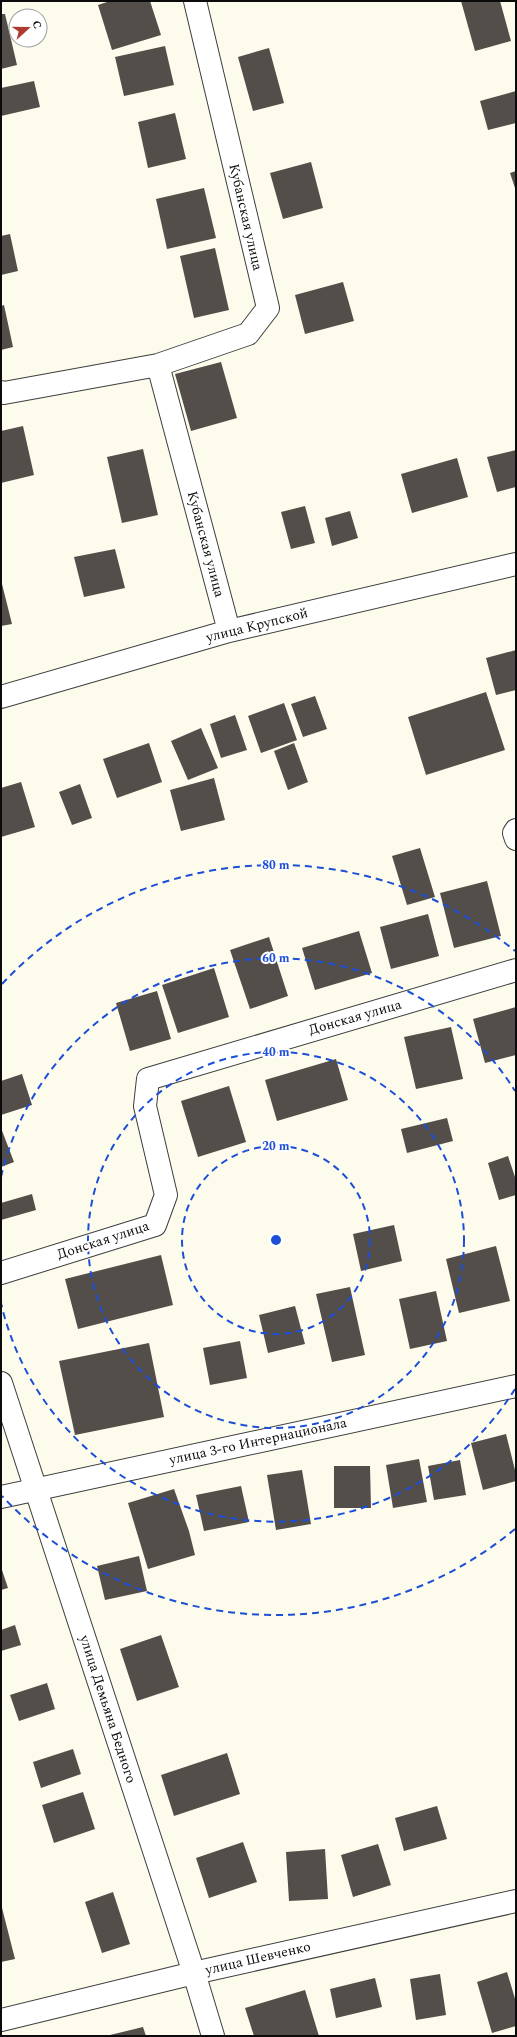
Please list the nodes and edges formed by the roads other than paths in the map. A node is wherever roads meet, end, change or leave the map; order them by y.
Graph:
1 (195, 1) edge
2 (158, 365) junction
3 (1, 392) edge
4 (516, 564) edge
5 (229, 631) junction
6 (1, 697) edge
7 (516, 830) edge
8 (516, 839) edge
9 (516, 970) edge
10 (1, 1273) edge
11 (1, 1383) edge
12 (516, 1386) edge
13 (36, 1489) junction
14 (1, 1497) edge
15 (516, 1901) edge
16 (194, 1973) junction
17 (1, 2020) edge
18 (213, 2036) edge

1 - 2 street, Кубанская улица
2 - 3 street, Кубанская улица
2 - 5 street, Кубанская улица
4 - 5 street, улица Крупской
5 - 6 street, улица Крупской
7 - 8 street
9 - 10 street, Донская улица
11 - 13 street, улица Демьяна Бедного
12 - 13 street, улица 3-го Интернационала
13 - 14 street, улица 3-го Интернационала
13 - 16 street, улица Демьяна Бедного
15 - 16 street, улица Шевченко
16 - 17 street, улица Шевченко
16 - 18 street, улица Демьяна Бедного

